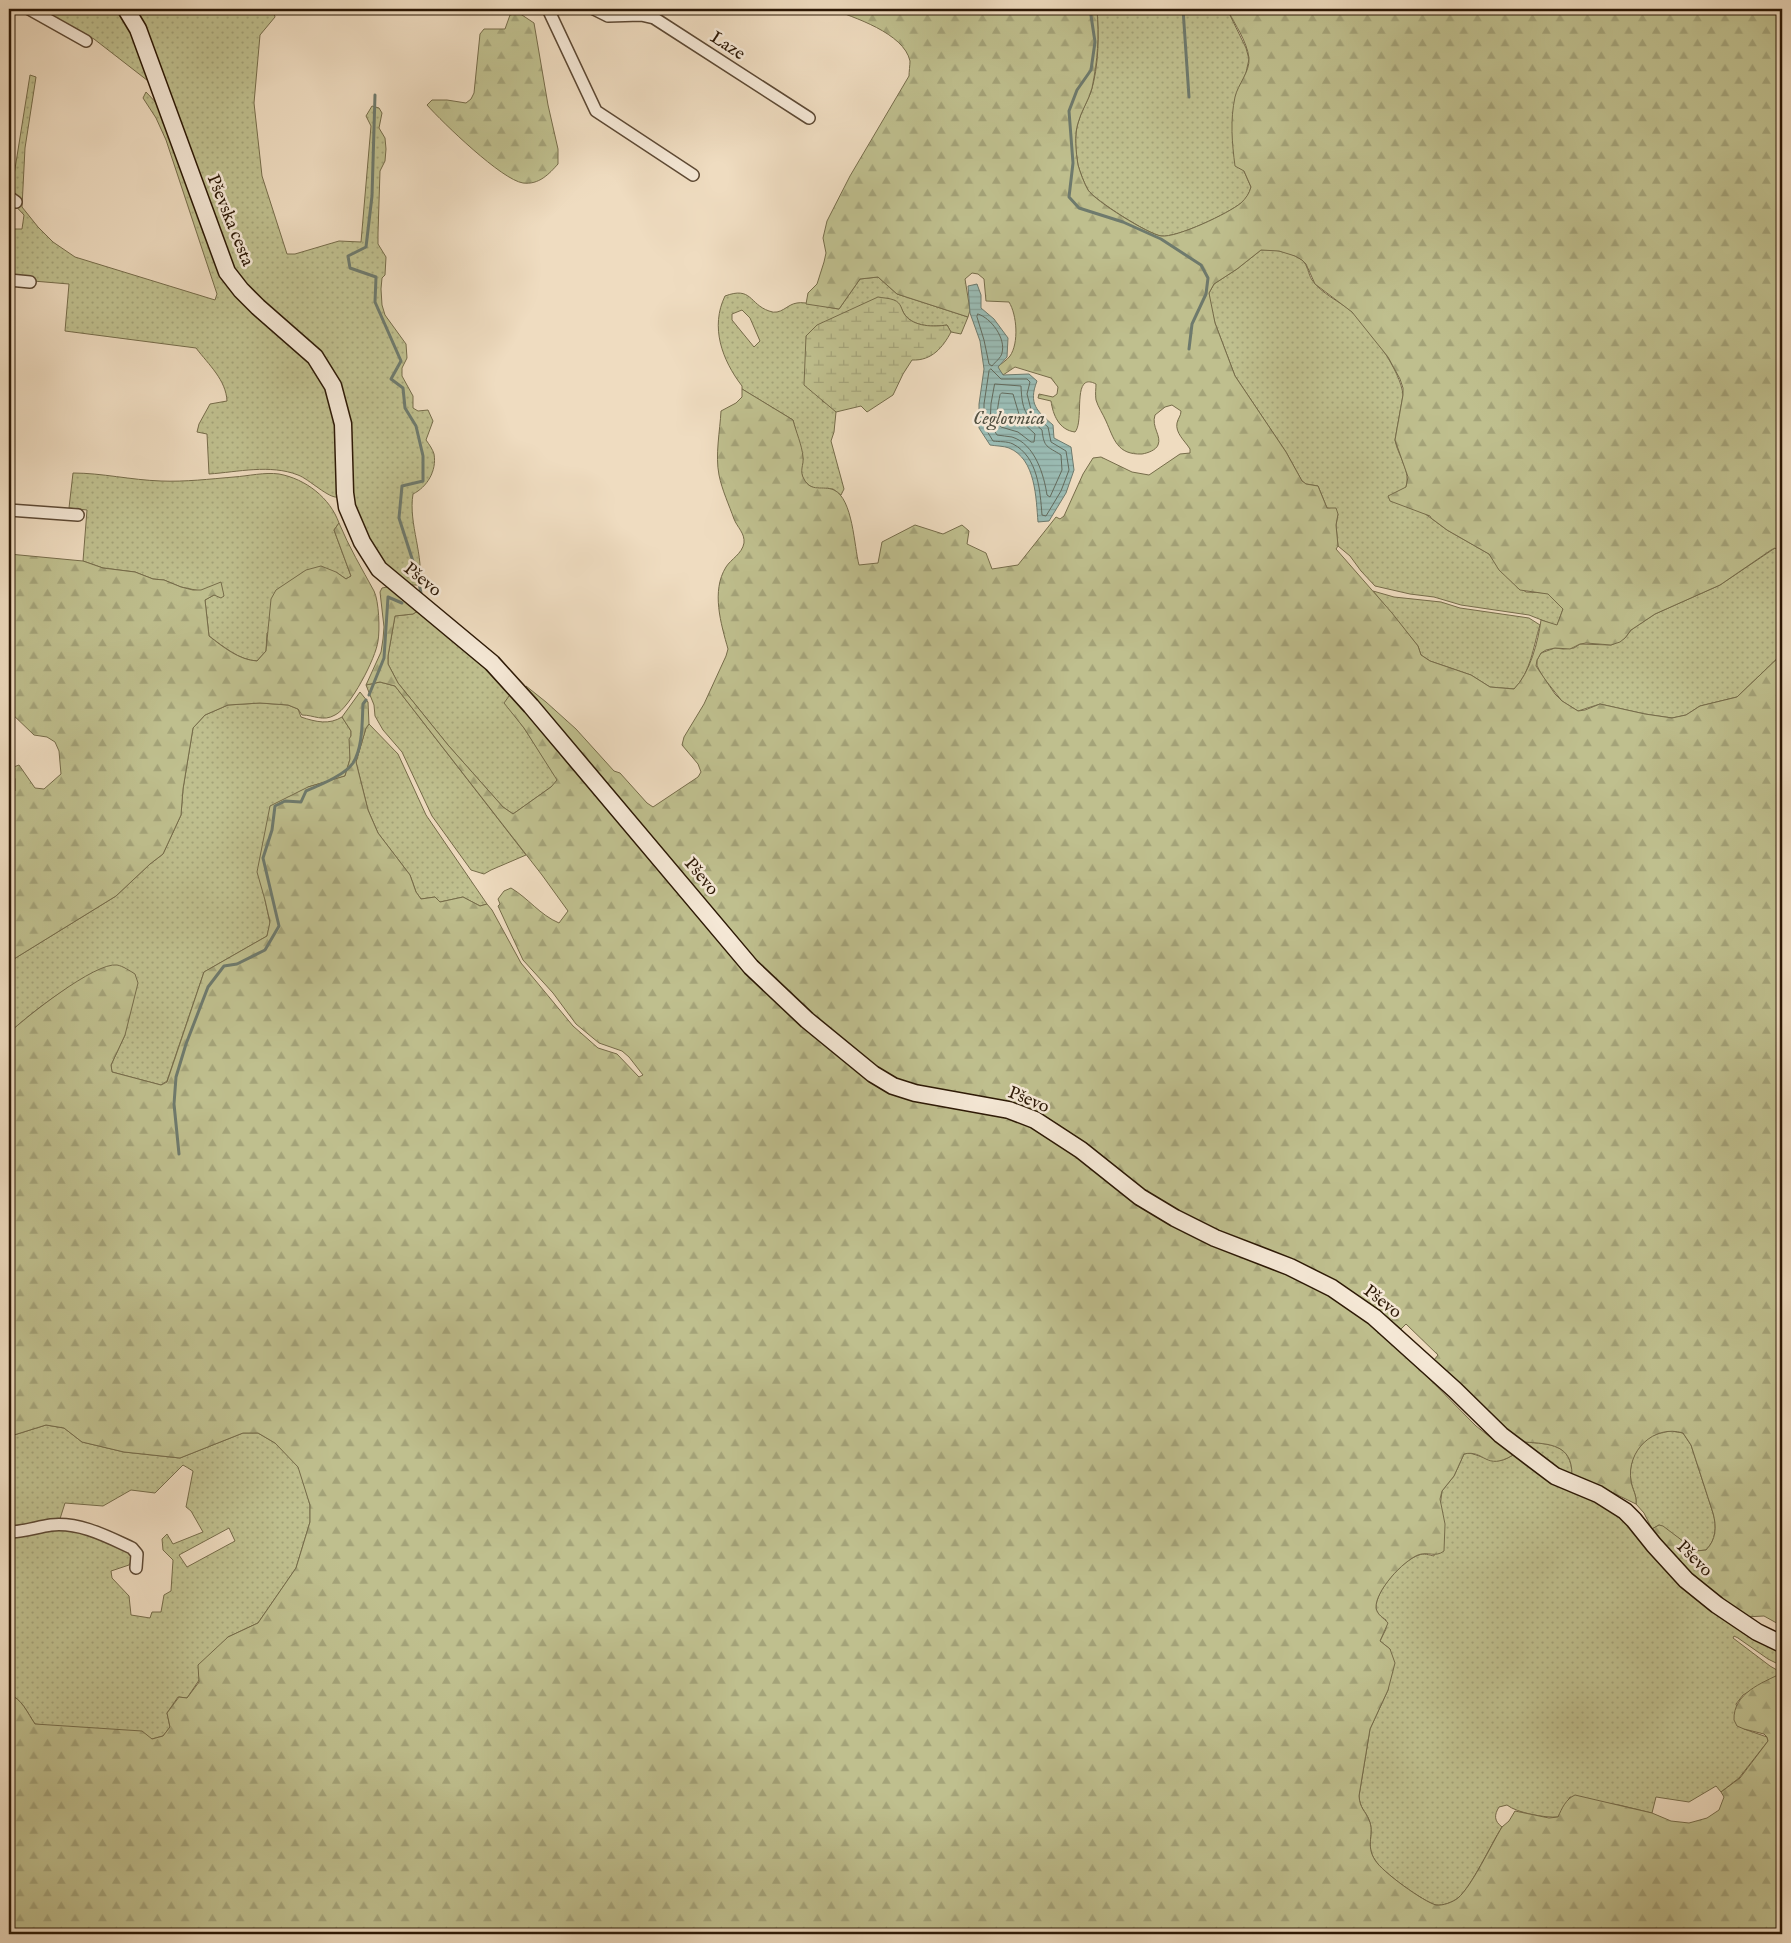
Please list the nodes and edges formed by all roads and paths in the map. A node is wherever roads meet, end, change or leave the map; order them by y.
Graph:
1 (29, 9) edge
2 (126, 9) edge
3 (548, 9) edge
4 (594, 9) edge
5 (86, 41) dead end
6 (809, 118) dead end
7 (693, 174) dead end
8 (9, 280) edge
9 (30, 282) dead end
10 (347, 507) joint
11 (9, 510) edge
12 (78, 515) dead end
13 (9, 1532) edge
14 (136, 1568) dead end
15 (1782, 1644) edge

1 - 5 street
2 - 10 street, Pševska cesta
3 - 7 street
4 - 6 street, Laze
8 - 9 street
10 - 15 street, Pševo
11 - 12 street
13 - 14 street

